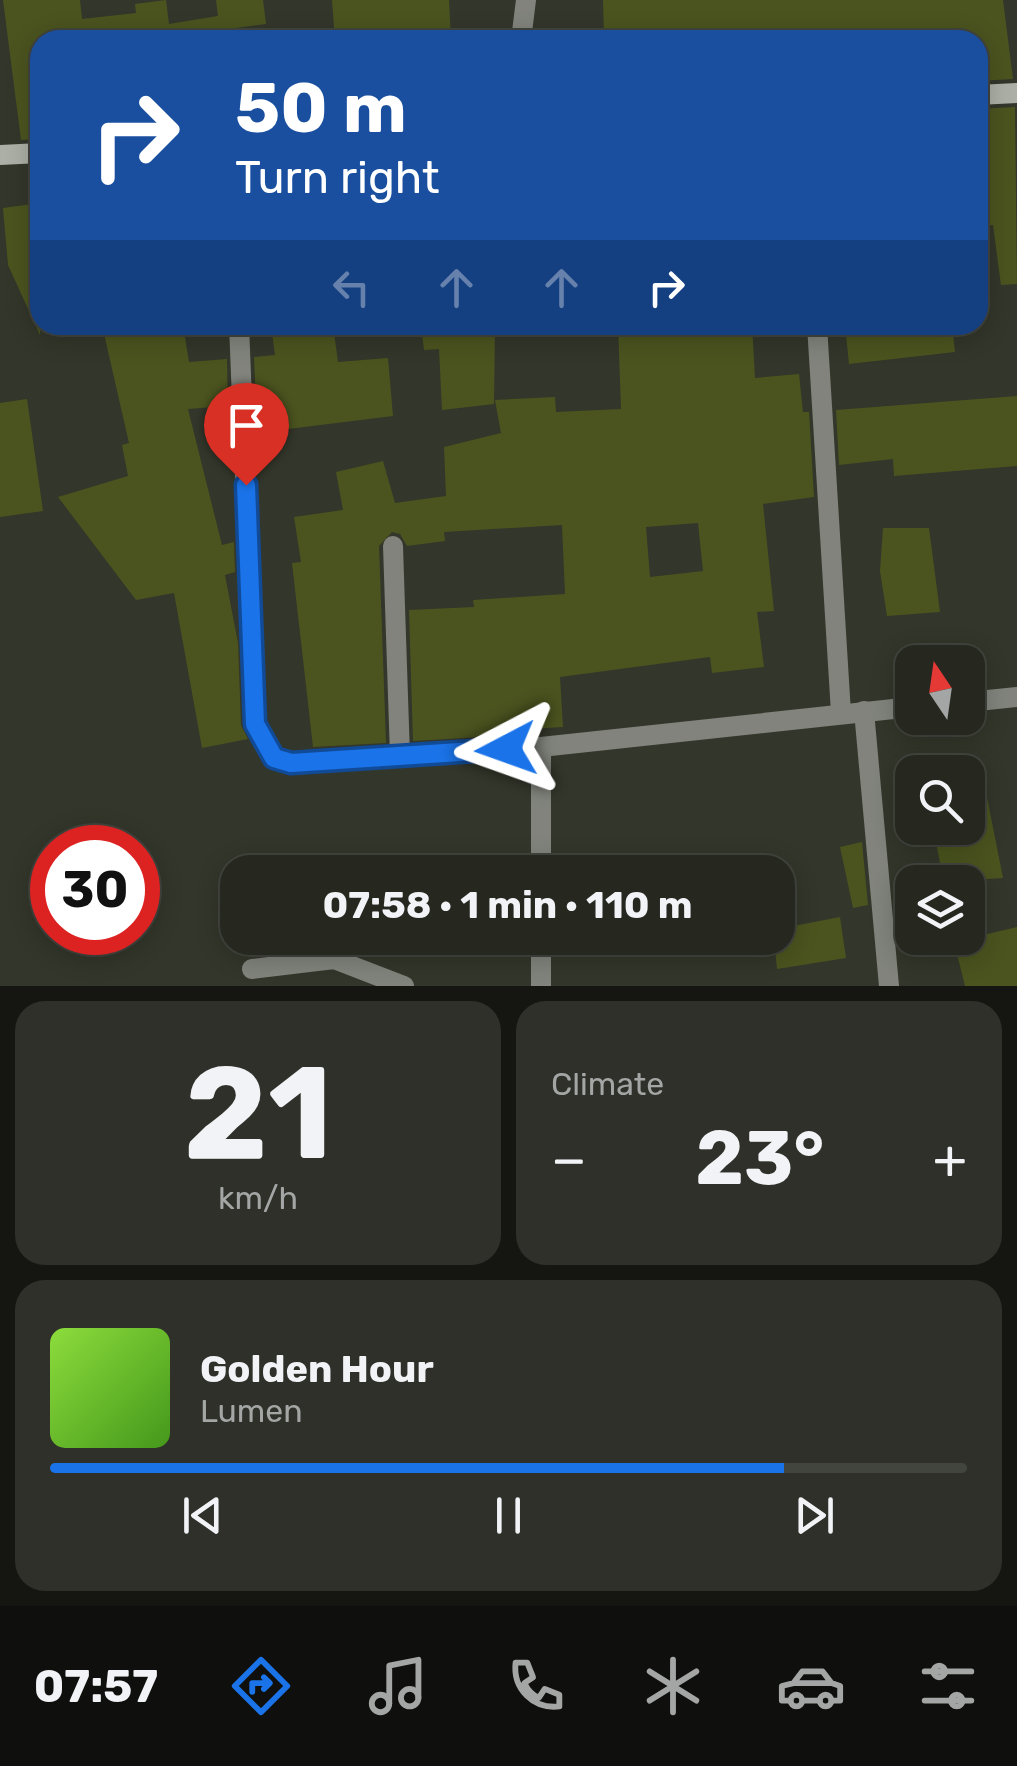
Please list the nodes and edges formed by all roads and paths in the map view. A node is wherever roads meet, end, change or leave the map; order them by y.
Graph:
1 (526, 0) edge
2 (524, 30) edge
3 (1017, 93) edge
4 (988, 95) edge
5 (30, 154) edge
6 (0, 155) edge
7 (239, 335) edge
8 (818, 335) edge
9 (393, 546) dead end
10 (1017, 697) edge
11 (985, 700) edge
12 (895, 708) edge
13 (864, 711) junction
14 (841, 712) junction
15 (540, 747) junction
16 (400, 756) junction
17 (541, 855) edge
18 (541, 955) edge
19 (252, 969) dead end
20 (404, 986) edge
21 (541, 986) edge
22 (889, 986) edge

1 - 2 street
3 - 4 street
5 - 6 street
7 - 16 street
8 - 14 street
9 - 16 street
10 - 11 street
12 - 13 street
13 - 14 street
13 - 22 street
14 - 15 street
15 - 16 street
15 - 17 street
18 - 21 street
19 - 20 street

